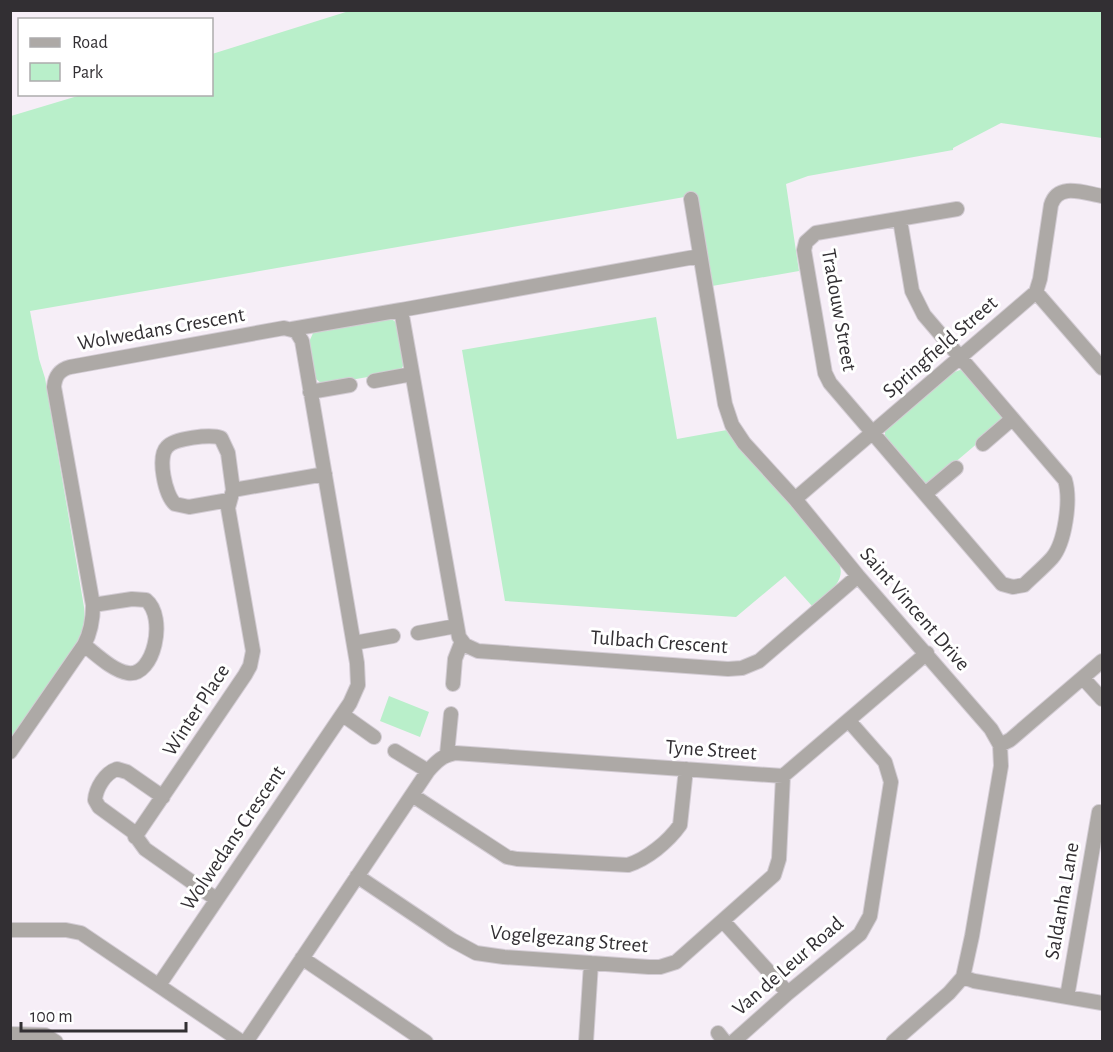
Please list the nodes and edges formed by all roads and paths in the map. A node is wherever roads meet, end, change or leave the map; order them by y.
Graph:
1 (1102, 196) edge
2 (691, 199) dead end
3 (957, 209) dead end
4 (900, 220) junction
5 (700, 256) junction
6 (1036, 292) junction
7 (401, 309) junction
8 (292, 329) junction
9 (961, 358) junction
10 (1102, 368) edge
11 (412, 374) junction
12 (374, 381) dead end
13 (350, 385) dead end
14 (310, 392) junction
15 (1012, 419) junction
16 (872, 433) junction
17 (983, 444) dead end
18 (956, 468) dead end
19 (325, 474) junction
20 (925, 494) junction
21 (231, 495) junction
22 (795, 499) junction
23 (858, 576) junction
24 (93, 605) junction
25 (456, 626) junction
26 (418, 633) dead end
27 (393, 636) dead end
28 (462, 642) junction
29 (354, 643) junction
30 (84, 645) junction
31 (927, 653) junction
32 (1102, 661) edge
33 (1083, 678) junction
34 (453, 684) dead end
35 (1102, 699) edge
36 (451, 714) dead end
37 (343, 715) junction
38 (849, 722) junction
39 (374, 737) dead end
40 (1000, 745) junction
41 (395, 751) dead end
42 (10, 752) edge
43 (447, 754) junction
44 (686, 769) junction
45 (428, 771) junction
46 (783, 776) junction
47 (412, 795) junction
48 (164, 797) junction
49 (1099, 812) dead end
50 (135, 837) junction
51 (357, 876) junction
52 (216, 899) junction
53 (723, 921) junction
54 (10, 930) edge
55 (302, 958) junction
56 (591, 963) junction
57 (963, 978) junction
58 (159, 985) junction
59 (788, 993) junction
60 (1067, 997) junction
61 (1102, 1003) edge
62 (10, 1034) edge
63 (56, 1041) edge
64 (244, 1041) edge
65 (426, 1041) edge
66 (586, 1041) edge
67 (733, 1041) edge
68 (893, 1041) edge

1 - 6 street
2 - 5 street, Saint Vincent Drive
3 - 4 street, Tradouw Street
4 - 9 street
4 - 16 street, Tradouw Street
5 - 7 street
5 - 22 street, Saint Vincent Drive
6 - 9 street, Springfield Street
6 - 10 street
7 - 8 street, Wolwedans Crescent
7 - 11 street
8 - 14 street, Wolwedans Crescent
8 - 24 street, Wolwedans Crescent
9 - 15 street, Tradouw Street
9 - 16 street, Springfield Street
11 - 12 street
11 - 25 street
13 - 14 street
14 - 19 street, Wolwedans Crescent
15 - 17 street
15 - 20 street, Tradouw Street
16 - 20 street, Tradouw Street
16 - 22 street, Springfield Street
18 - 20 street
19 - 21 street, Winter Place
19 - 29 street, Wolwedans Crescent
21 - 21 street, Winter Place
21 - 48 street, Winter Place
22 - 23 street, Saint Vincent Drive
23 - 28 street, Tulbach Crescent
23 - 31 street, Saint Vincent Drive
24 - 30 street, Wolwedans Crescent
24 - 30 street
25 - 26 street
25 - 28 street
27 - 29 street
28 - 34 street
29 - 37 street, Wolwedans Crescent
30 - 42 street, Wolwedans Crescent
31 - 38 street, Tyne Street
31 - 40 street, Saint Vincent Drive
32 - 33 street
33 - 35 street
33 - 40 street
36 - 43 street
37 - 39 street
37 - 52 street, Wolwedans Crescent
38 - 46 street, Tyne Street
38 - 59 street, Van de Leur Road
40 - 57 street
41 - 45 street
43 - 44 street, Tyne Street
43 - 45 street
44 - 46 street, Tyne Street
44 - 47 street
45 - 47 street
46 - 53 street, Vogelgezang Street
47 - 51 street
48 - 50 street, Winter Place
48 - 50 street
49 - 60 street, Saldanha Lane
50 - 52 street
51 - 55 street
51 - 56 street, Vogelgezang Street
52 - 58 street, Wolwedans Crescent
53 - 56 street, Vogelgezang Street
53 - 59 street
54 - 58 street
55 - 64 street
55 - 65 street
56 - 66 street
57 - 60 street
57 - 68 street
58 - 64 street
59 - 67 street, Van de Leur Road
60 - 61 street
62 - 63 street

